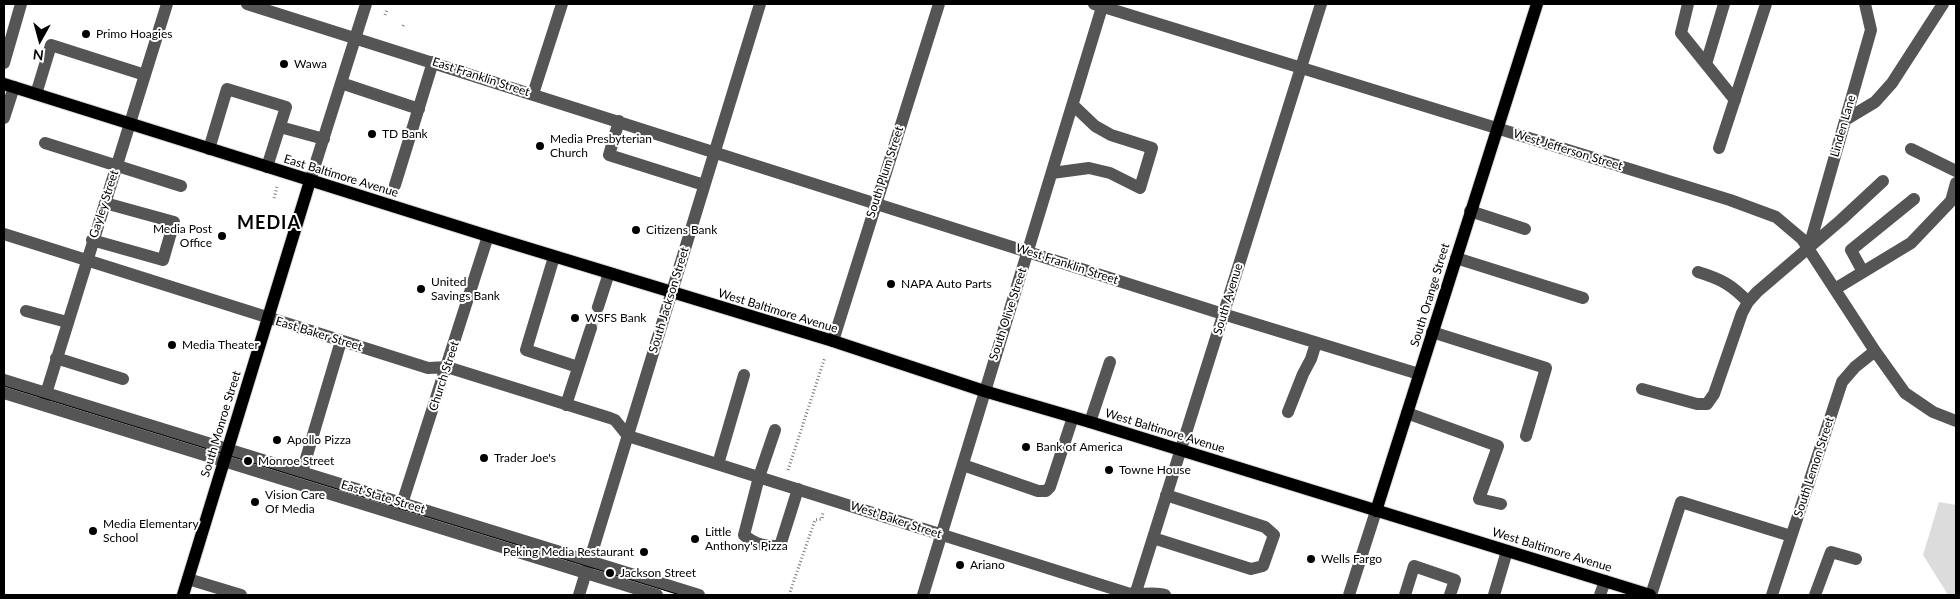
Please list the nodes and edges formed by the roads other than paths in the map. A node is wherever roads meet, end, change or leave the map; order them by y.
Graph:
1 (21, 4) edge
2 (167, 4) edge
3 (247, 4) edge
4 (366, 4) edge
5 (562, 4) edge
6 (760, 4) edge
7 (939, 4) edge
8 (1321, 4) edge
9 (1536, 4) edge
10 (1688, 4) edge
11 (1724, 4) edge
12 (1766, 4) edge
13 (1865, 4) edge
14 (1943, 4) edge
15 (1100, 5) edge
16 (355, 38) junction
17 (434, 62) junction
18 (4, 63) edge
19 (1706, 64) junction
20 (1301, 68) junction
21 (145, 75) junction
22 (341, 83) junction
23 (9, 85) edge
24 (36, 94) junction
25 (533, 94) junction
26 (1735, 100) junction
27 (1073, 105) junction
28 (419, 109) junction
29 (4, 118) edge
30 (1845, 120) junction
31 (619, 121) junction
32 (130, 124) junction
33 (280, 127) junction
34 (1496, 128) junction
35 (324, 139) junction
36 (45, 143) dead end
37 (1719, 148) dead end
38 (209, 149) junction
39 (1911, 149) dead end
40 (714, 151) junction
41 (116, 166) junction
42 (267, 167) junction
43 (1956, 171) edge
44 (1052, 173) junction
45 (310, 181) junction
46 (1883, 181) dead end
47 (1956, 183) edge
48 (395, 185) dead end
49 (704, 185) junction
50 (181, 186) dead end
51 (1914, 198) dead end
52 (875, 202) junction
53 (104, 203) junction
54 (1470, 211) junction
55 (1525, 229) dead end
56 (4, 234) edge
57 (488, 236) junction
58 (92, 240) junction
59 (1809, 248) junction
60 (1028, 251) junction
61 (554, 257) junction
62 (1456, 258) junction
63 (86, 260) junction
64 (1698, 272) dead end
65 (1863, 272) junction
66 (608, 273) junction
67 (1835, 289) junction
68 (672, 293) junction
69 (1583, 298) dead end
70 (1748, 302) junction
71 (598, 307) tunnel mouth
72 (26, 311) dead end
73 (1223, 314) junction
74 (268, 318) junction
75 (67, 322) junction
76 (591, 328) tunnel mouth
77 (1432, 332) junction
78 (342, 341) junction
79 (833, 341) junction
80 (1316, 343) junction
81 (1875, 352) junction
82 (56, 358) junction
83 (1110, 362) dead end
84 (447, 367) junction
85 (578, 367) junction
86 (1419, 374) junction
87 (744, 375) dead end
88 (123, 379) dead end
89 (4, 380) edge
90 (1642, 389) dead end
91 (984, 391) junction
92 (4, 392) edge
93 (44, 399) junction
94 (566, 405) junction
95 (1288, 412) dead end
96 (1407, 413) junction
97 (1073, 417) junction
98 (1956, 420) edge
99 (1090, 422) junction
100 (776, 430) dead end
101 (628, 436) junction
102 (1526, 436) dead end
103 (1180, 450) junction
104 (225, 455) junction
105 (718, 464) junction
106 (963, 465) junction
107 (302, 472) junction
108 (759, 477) junction
109 (798, 489) junction
110 (1166, 495) junction
111 (1502, 504) dead end
112 (401, 509) junction
113 (1376, 511) junction
114 (942, 535) junction
115 (1791, 536) junction
116 (1153, 538) junction
117 (1507, 551) junction
118 (1856, 559) dead end
119 (588, 567) junction
120 (188, 579) junction
121 (1605, 581) junction
122 (183, 595) edge
123 (241, 595) edge
124 (579, 595) edge
125 (658, 595) edge
126 (699, 595) edge
127 (923, 595) edge
128 (1135, 595) edge
129 (1165, 595) edge
130 (1349, 595) edge
131 (1406, 595) edge
132 (1450, 595) edge
133 (1494, 595) edge
134 (1600, 595) edge
135 (1651, 595) edge
136 (1772, 595) edge
137 (1815, 595) edge

1 - 18 street
2 - 21 street, Gayley Street
3 - 16 street, East Franklin Street
4 - 16 street, South Monroe Street
5 - 25 street
6 - 40 street, South Jackson Street
7 - 52 street, South Plum Street
8 - 20 street, South Avenue
9 - 34 main road, South Orange Street
10 - 19 street
11 - 19 street
12 - 26 street
13 - 30 street, Linden Lane
14 - 30 street
15 - 20 street, West Jefferson Street
15 - 27 street, South Olive Street
16 - 17 street, East Franklin Street
16 - 22 street, South Monroe Street
17 - 25 street, East Franklin Street
17 - 28 street
19 - 26 street
20 - 34 street, West Jefferson Street
20 - 73 street, South Avenue
21 - 24 street
21 - 32 street, Gayley Street
22 - 28 street
22 - 35 street, South Monroe Street
23 - 24 main road, East Baltimore Avenue
23 - 29 street
24 - 32 main road, East Baltimore Avenue
25 - 31 street, East Franklin Street
26 - 37 street
27 - 44 street, South Olive Street
27 - 44 street
28 - 48 street
30 - 59 street, Linden Lane
31 - 40 street, East Franklin Street
31 - 49 street
32 - 38 main road, East Baltimore Avenue
32 - 41 street, Gayley Street
33 - 35 street
33 - 38 street
33 - 42 street
34 - 54 main road, South Orange Street
34 - 59 street, West Jefferson Street
35 - 45 street, South Monroe Street
36 - 41 street
38 - 42 main road, East Baltimore Avenue
39 - 43 street
40 - 49 street, South Jackson Street
40 - 52 street, West Franklin Street
41 - 50 street
41 - 53 street, Gayley Street
42 - 45 main road, East Baltimore Avenue
44 - 60 street, South Olive Street
45 - 57 main road, East Baltimore Avenue
45 - 74 main road, South Monroe Street
46 - 59 street
47 - 65 street
49 - 68 street, South Jackson Street
51 - 65 street
52 - 60 street, West Franklin Street
52 - 79 street, South Plum Street
53 - 58 street, Gayley Street
53 - 58 street
54 - 55 street
54 - 62 main road, South Orange Street
56 - 63 street, East Baker Street
57 - 61 main road, East Baltimore Avenue
57 - 84 street, Church Street
58 - 63 street, Gayley Street
59 - 67 street, West Jefferson Street
59 - 70 street
60 - 73 street, West Franklin Street
60 - 91 street, South Olive Street
61 - 66 main road, East Baltimore Avenue
61 - 85 street
62 - 69 street
62 - 77 main road, South Orange Street
63 - 74 street, East Baker Street
63 - 75 street, Gayley Street
64 - 70 street
65 - 67 street
66 - 68 main road, East Baltimore Avenue
66 - 71 street
67 - 81 street, West Jefferson Street
68 - 79 main road, West Baltimore Avenue
68 - 101 street, South Jackson Street
70 - 90 street
72 - 75 street
73 - 80 street, West Franklin Street
73 - 103 street, South Avenue
74 - 78 street, East Baker Street
74 - 104 main road, South Monroe Street
75 - 82 street, Gayley Street
76 - 85 street
77 - 86 main road, South Orange Street
77 - 102 street
78 - 84 street, East Baker Street
78 - 107 street
79 - 91 main road, West Baltimore Avenue
80 - 86 street, West Franklin Street
80 - 95 street
81 - 98 street, West Jefferson Street
81 - 115 street, South Lemon Street
82 - 88 street
82 - 93 street, Gayley Street
83 - 99 street
84 - 94 street, East Baker Street
84 - 112 street, Church Street
85 - 94 street
86 - 96 main road, South Orange Street
87 - 105 street
89 - 93 street, East State Street
91 - 97 main road, West Baltimore Avenue
91 - 106 street, South Olive Street
92 - 93 street, East State Street
93 - 104 street, East State Street
94 - 101 street, East Baker Street
96 - 111 street
96 - 113 main road, South Orange Street
97 - 99 main road, West Baltimore Avenue
97 - 106 street
99 - 103 main road, West Baltimore Avenue
100 - 108 street
101 - 105 street, West Baker Street
101 - 119 street, South Jackson Street
103 - 110 street, South Avenue
103 - 113 main road, West Baltimore Avenue
104 - 107 street, East State Street
104 - 112 street, East State Street
104 - 120 main road, South Monroe Street
105 - 108 street, West Baker Street
106 - 114 street, South Olive Street
107 - 112 street, East State Street
108 - 109 street, West Baker Street
108 - 109 street
109 - 114 street, West Baker Street
110 - 116 street, South Avenue
110 - 116 street
112 - 119 street, East State Street
113 - 117 main road, West Baltimore Avenue
113 - 130 street, South Orange Street
114 - 127 street, South Olive Street
114 - 128 street, West Baker Street
115 - 135 street
115 - 136 street, South Lemon Street
116 - 128 street, South Avenue
117 - 121 main road, West Baltimore Avenue
117 - 133 street
118 - 137 street
119 - 124 street, South Jackson Street
119 - 125 street
119 - 126 street
120 - 122 main road, South Monroe Street
120 - 123 street
121 - 134 street
121 - 135 main road, West Baltimore Avenue
128 - 129 street, West Baker Street
131 - 132 street

